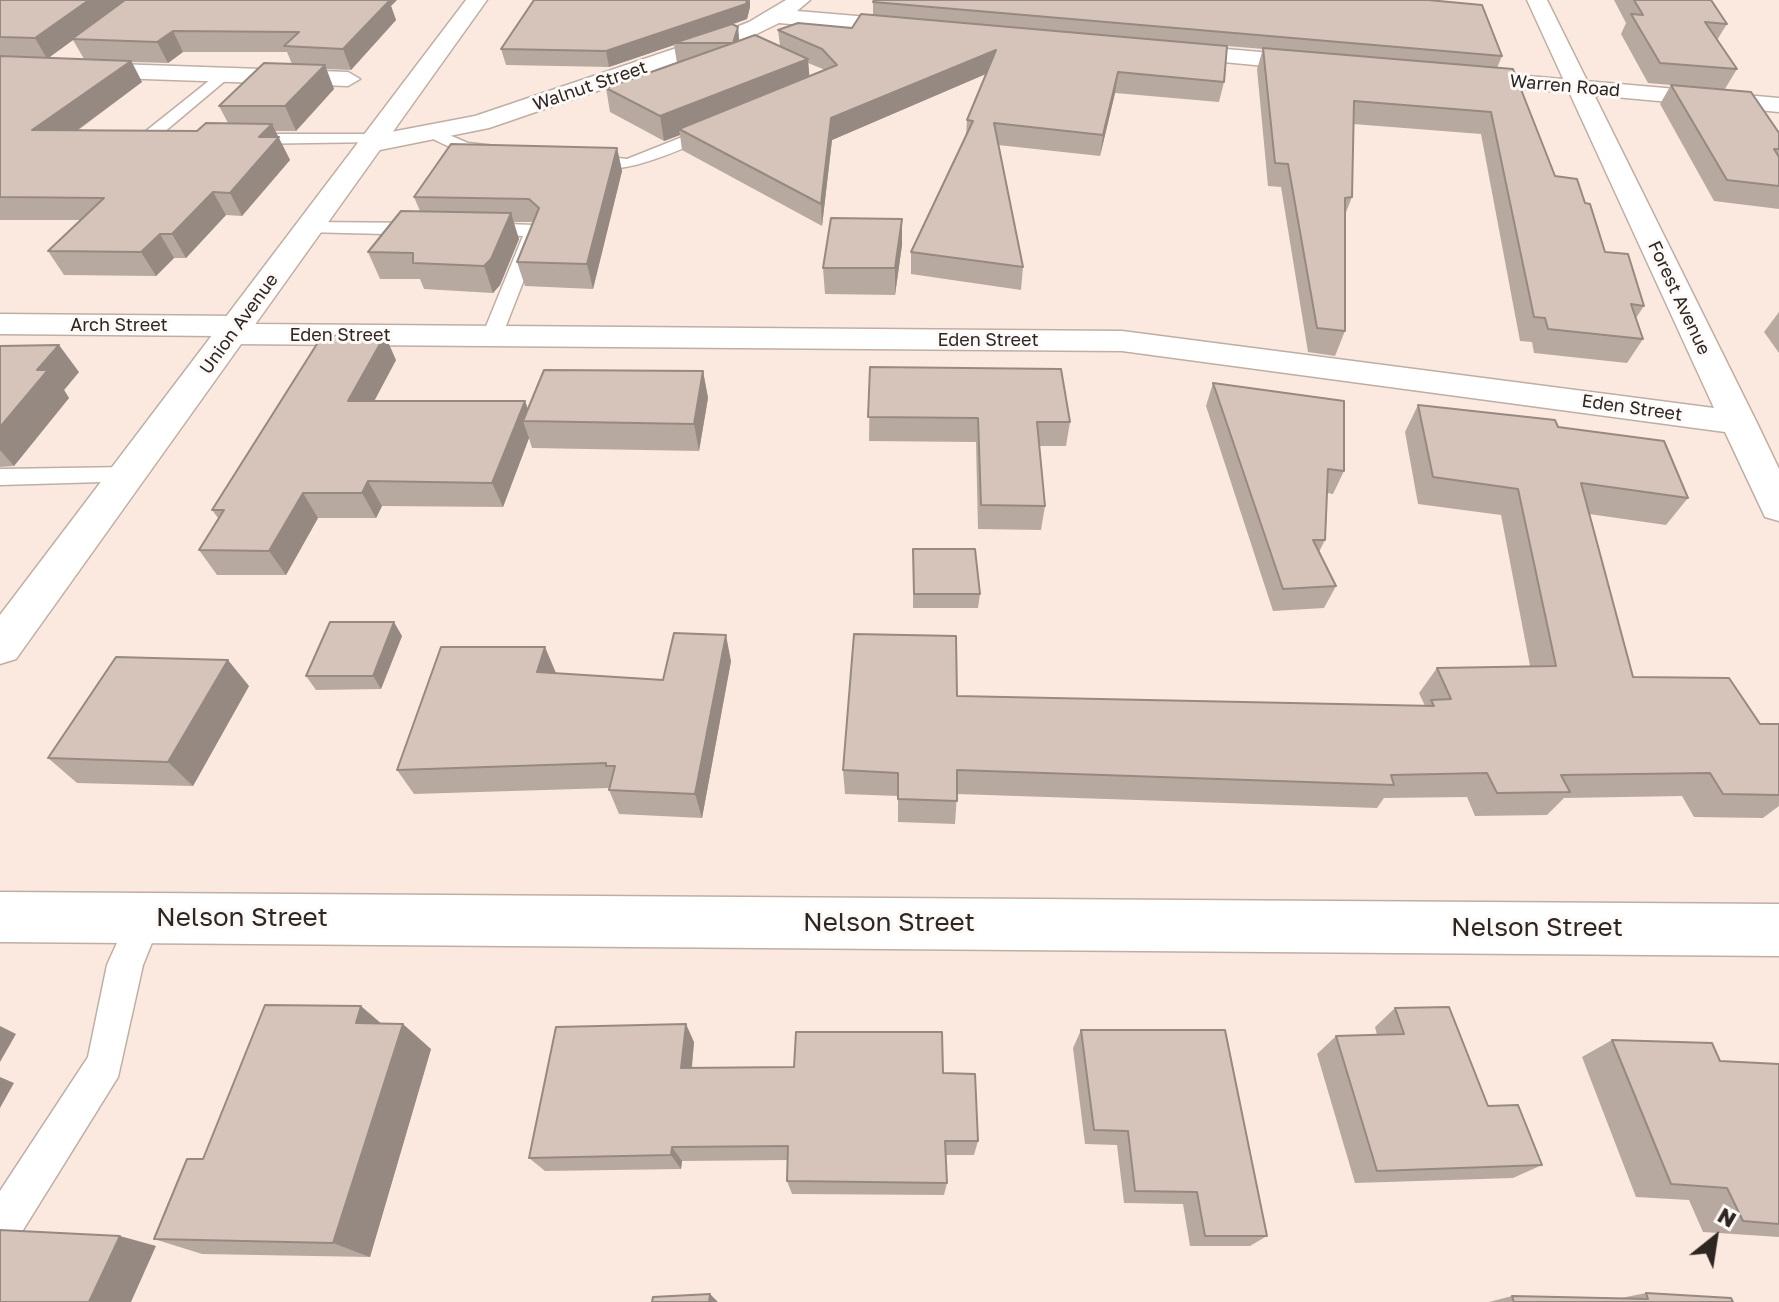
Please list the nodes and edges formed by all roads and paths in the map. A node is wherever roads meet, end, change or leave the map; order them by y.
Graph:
1 (477, 0) edge
2 (800, 0) edge
3 (1537, 0) edge
4 (777, 16) junction
5 (934, 30) edge
6 (732, 37) junction
7 (88, 43) edge
8 (754, 47) edge
9 (1139, 48) edge
10 (1343, 66) edge
11 (0, 67) edge
12 (53, 69) junction
13 (225, 75) junction
14 (1438, 75) edge
15 (348, 79) dead end
16 (1579, 87) junction
17 (1779, 105) edge
18 (728, 124) edge
19 (435, 134) junction
20 (193, 138) edge
21 (223, 138) edge
22 (372, 142) junction
23 (510, 152) edge
24 (569, 158) edge
25 (310, 228) junction
26 (0, 324) edge
27 (235, 330) junction
28 (492, 336) junction
29 (1739, 423) junction
30 (128, 475) junction
31 (0, 477) edge
32 (1779, 508) edge
33 (0, 647) edge
34 (0, 917) edge
35 (145, 918) junction
36 (1779, 930) edge
37 (0, 1228) edge

1 - 22 street, Union Avenue
2 - 4 street, Walnut Street
3 - 16 street, Forest Avenue
4 - 5 street
4 - 6 street, Walnut Street
6 - 8 lane
6 - 19 street, Walnut Street
7 - 12 street
9 - 10 street
11 - 12 street
12 - 13 street
13 - 15 street
13 - 20 lane
14 - 16 street, Warren Road
16 - 17 street, Warren Road
16 - 29 street, Forest Avenue
18 - 24 lane
19 - 22 street, Walnut Street
19 - 23 lane
21 - 22 lane
22 - 25 street, Union Avenue
25 - 27 street, Union Avenue
25 - 28 lane
26 - 27 street, Arch Street
27 - 28 street, Eden Street
27 - 30 street, Union Avenue
28 - 29 street, Eden Street
29 - 32 street, Forest Avenue
30 - 31 lane
30 - 33 street, Union Avenue
34 - 35 street, Nelson Street
35 - 36 street, Nelson Street
35 - 37 lane

